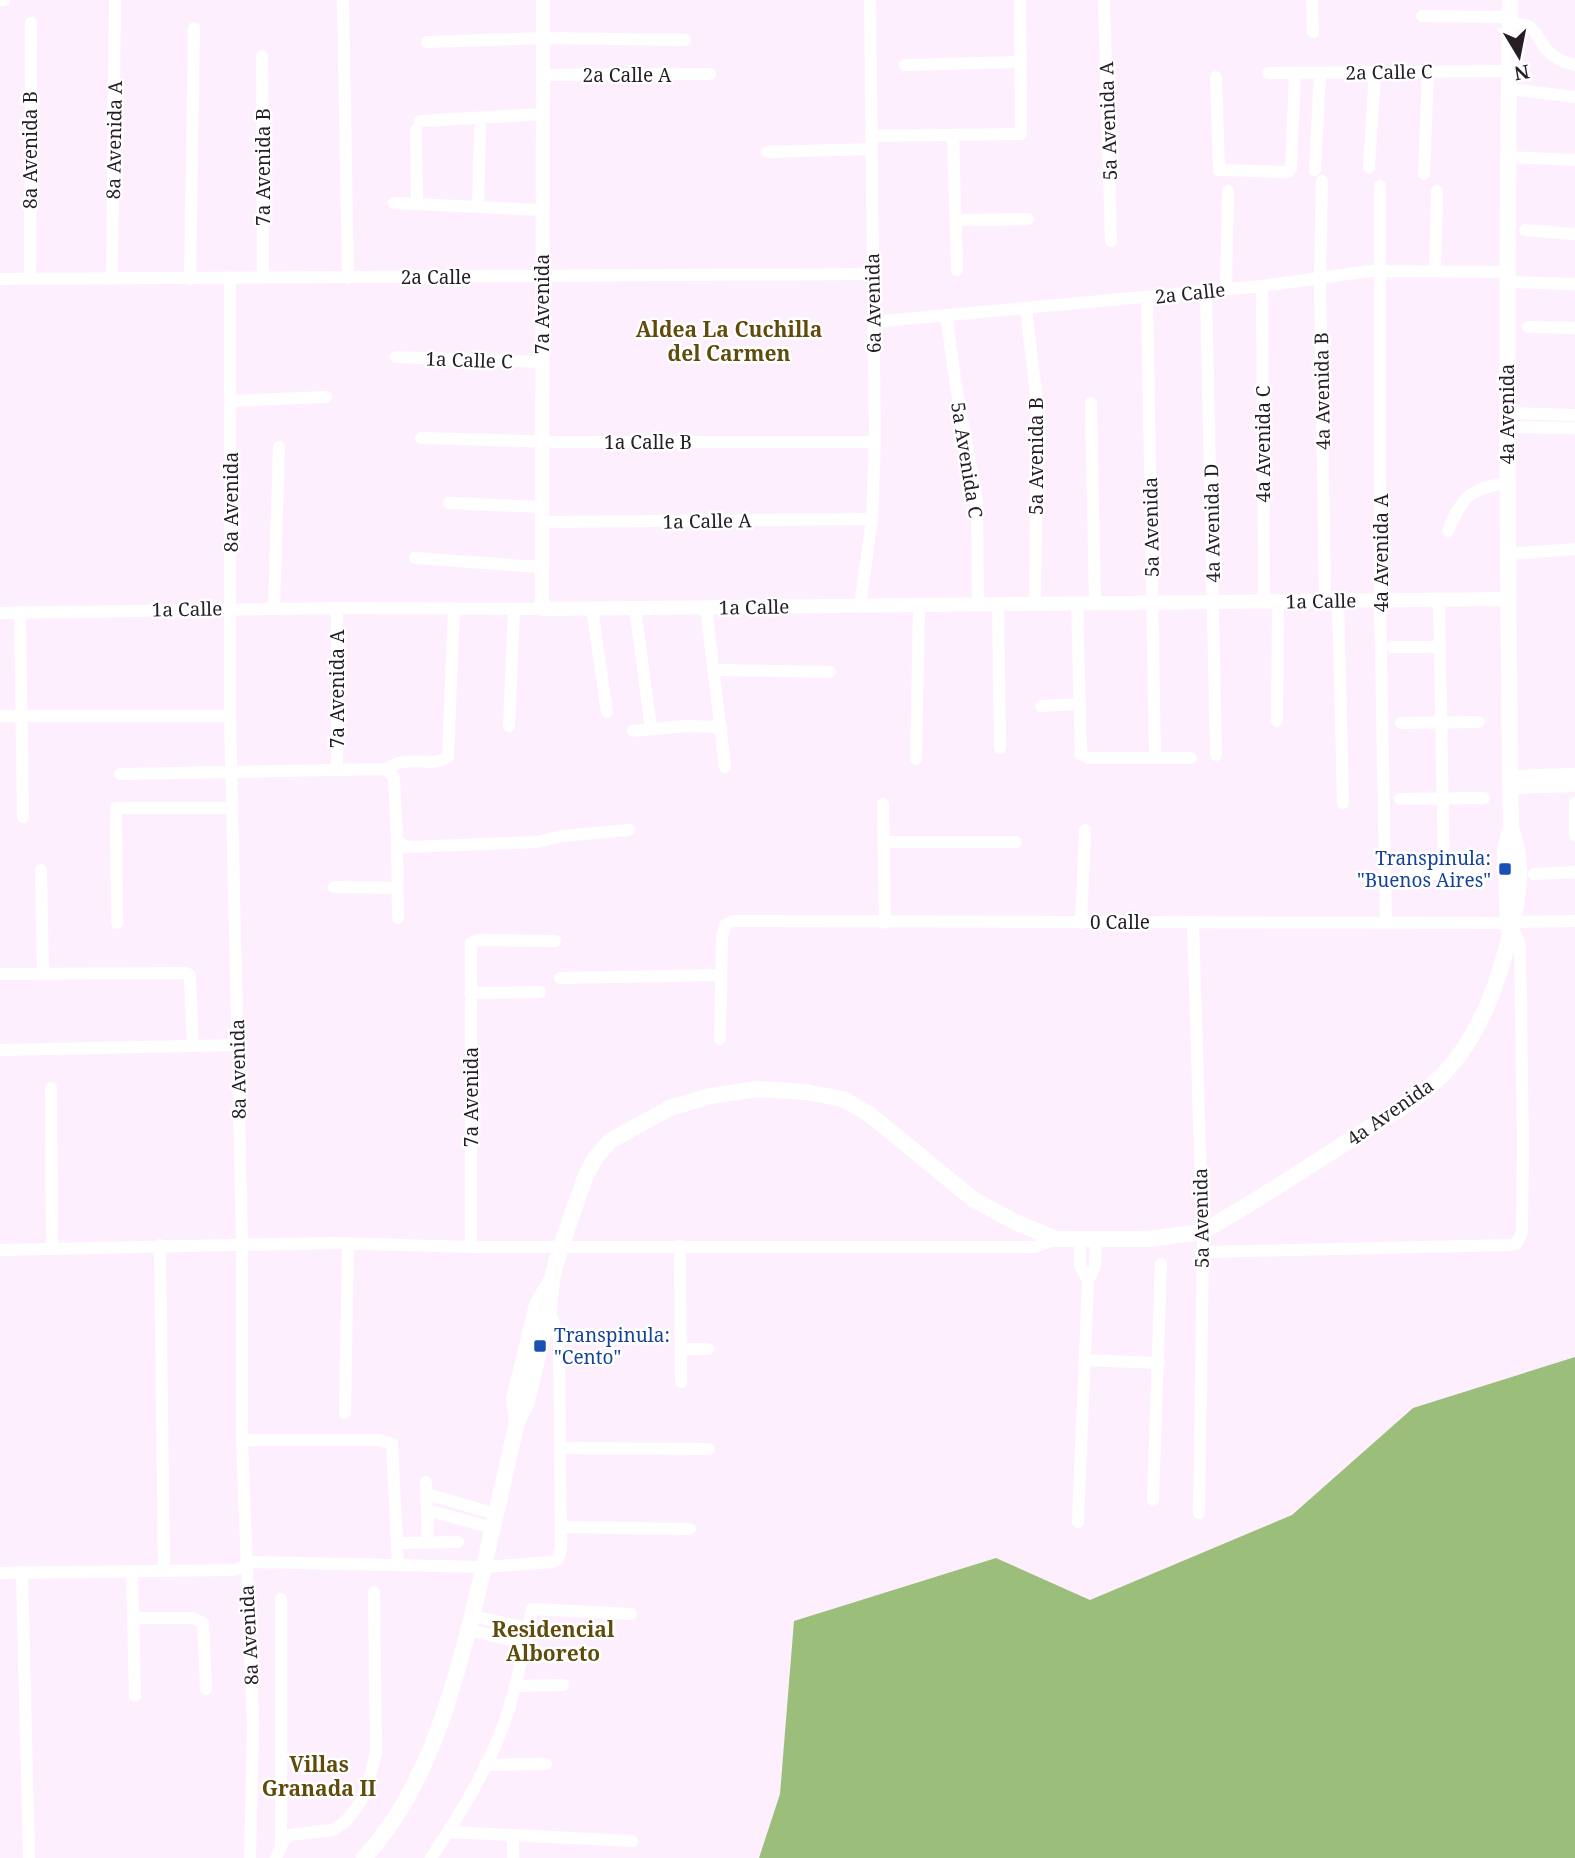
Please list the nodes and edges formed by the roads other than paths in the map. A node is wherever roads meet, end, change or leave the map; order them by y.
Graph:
1 (115, 0) edge
2 (343, 0) edge
3 (543, 0) edge
4 (870, 0) edge
5 (1020, 0) edge
6 (1104, 0) edge
7 (1312, 0) edge
8 (1510, 0) edge
9 (1422, 16) dead end
10 (1510, 21) junction
11 (31, 23) dead end
12 (194, 29) dead end
13 (1312, 32) dead end
14 (544, 38) junction
15 (685, 40) dead end
16 (427, 42) dead end
17 (262, 56) dead end
18 (1021, 62) junction
19 (905, 65) dead end
20 (1575, 65) edge
21 (1509, 71) junction
22 (1375, 72) junction
23 (1428, 72) junction
24 (1268, 73) dead end
25 (710, 74) dead end
26 (1295, 74) junction
27 (1320, 74) junction
28 (544, 75) junction
29 (1216, 77) dead end
30 (1509, 89) junction
31 (1575, 97) edge
32 (543, 114) junction
33 (480, 128) dead end
34 (953, 135) junction
35 (871, 143) junction
36 (767, 152) dead end
37 (1507, 157) junction
38 (1575, 160) edge
39 (1369, 167) dead end
40 (1424, 174) dead end
41 (1380, 186) dead end
42 (1228, 191) dead end
43 (1437, 191) dead end
44 (394, 203) dead end
45 (417, 204) junction
46 (478, 207) junction
47 (542, 210) junction
48 (1028, 219) dead end
49 (956, 220) junction
50 (1525, 230) dead end
51 (1575, 234) edge
52 (1111, 241) dead end
53 (957, 270) dead end
54 (1381, 270) junction
55 (1436, 271) junction
56 (873, 274) junction
57 (542, 276) junction
58 (1506, 277) junction
59 (30, 278) junction
60 (263, 278) junction
61 (348, 278) junction
62 (0, 279) edge
63 (112, 279) junction
64 (190, 279) junction
65 (230, 279) junction
66 (1320, 279) junction
67 (1575, 284) edge
68 (1262, 286) junction
69 (1227, 289) junction
70 (1206, 291) junction
71 (1147, 298) junction
72 (1026, 309) junction
73 (946, 316) junction
74 (873, 321) junction
75 (1528, 327) dead end
76 (1575, 328) edge
77 (396, 357) dead end
78 (542, 362) junction
79 (326, 397) dead end
80 (231, 401) junction
81 (1091, 403) dead end
82 (1575, 415) edge
83 (1507, 420) junction
84 (1575, 428) edge
85 (421, 438) dead end
86 (543, 441) junction
87 (875, 442) junction
88 (279, 447) dead end
89 (1507, 483) junction
90 (449, 503) dead end
91 (542, 507) junction
92 (872, 519) junction
93 (542, 522) junction
94 (1448, 531) dead end
95 (1575, 549) edge
96 (1508, 554) junction
97 (415, 558) dead end
98 (541, 567) junction
99 (1508, 599) junction
100 (1331, 601) junction
101 (1380, 601) junction
102 (1214, 602) junction
103 (1271, 602) junction
104 (1439, 602) junction
105 (1095, 603) junction
106 (1152, 603) junction
107 (978, 604) junction
108 (998, 604) junction
109 (1035, 604) junction
110 (1077, 604) junction
111 (919, 605) junction
112 (860, 606) junction
113 (706, 607) junction
114 (274, 608) junction
115 (337, 608) junction
116 (454, 608) junction
117 (514, 608) junction
118 (592, 608) junction
119 (635, 608) junction
120 (232, 609) junction
121 (541, 609) junction
122 (20, 612) junction
123 (0, 613) edge
124 (1440, 647) junction
125 (1394, 648) dead end
126 (713, 670) junction
127 (830, 672) dead end
128 (1080, 704) junction
129 (1041, 706) dead end
130 (607, 712) dead end
131 (0, 716) edge
132 (21, 716) junction
133 (230, 716) junction
134 (650, 721) dead end
135 (1277, 721) dead end
136 (1479, 722) dead end
137 (1401, 723) dead end
138 (1441, 723) junction
139 (509, 726) dead end
140 (720, 727) junction
141 (633, 730) dead end
142 (1000, 748) dead end
143 (1216, 755) dead end
144 (1155, 757) junction
145 (1191, 758) dead end
146 (916, 759) dead end
147 (725, 767) dead end
148 (387, 769) junction
149 (337, 770) junction
150 (232, 772) junction
151 (120, 774) dead end
152 (1575, 774) edge
153 (1511, 782) junction
154 (1575, 786) edge
155 (1484, 798) dead end
156 (1443, 799) junction
157 (1400, 800) dead end
158 (1343, 803) dead end
159 (1575, 803) edge
160 (883, 804) dead end
161 (233, 808) junction
162 (23, 817) dead end
163 (629, 830) dead end
164 (1086, 830) dead end
165 (1575, 835) edge
166 (397, 839) junction
167 (884, 842) junction
168 (1016, 842) dead end
169 (41, 870) dead end
170 (1575, 872) edge
171 (1405, 874) dead end
172 (1444, 874) junction
173 (1480, 874) dead end
174 (1534, 874) dead end
175 (334, 887) dead end
176 (398, 888) junction
177 (398, 918) dead end
178 (1575, 920) edge
179 (1385, 921) junction
180 (1194, 922) junction
181 (117, 923) dead end
182 (885, 923) junction
183 (1081, 923) junction
184 (1511, 926) junction
185 (555, 941) dead end
186 (43, 972) junction
187 (0, 974) edge
188 (721, 975) junction
189 (560, 978) dead end
190 (540, 992) dead end
191 (470, 993) junction
192 (720, 1039) dead end
193 (238, 1045) junction
194 (193, 1046) junction
195 (0, 1050) edge
196 (51, 1088) dead end
197 (1202, 1231) junction
198 (1056, 1239) junction
199 (1088, 1240) junction
200 (242, 1243) junction
201 (348, 1243) junction
202 (160, 1245) junction
203 (561, 1246) junction
204 (680, 1246) junction
205 (471, 1247) junction
206 (52, 1248) junction
207 (0, 1250) edge
208 (1203, 1251) junction
209 (1161, 1264) dead end
210 (552, 1278) junction
211 (549, 1308) junction
212 (681, 1349) junction
213 (708, 1349) dead end
214 (1085, 1360) junction
215 (1159, 1363) junction
216 (681, 1382) dead end
217 (345, 1413) dead end
218 (517, 1422) junction
219 (242, 1440) junction
220 (561, 1448) junction
221 (709, 1449) dead end
222 (1153, 1500) dead end
223 (427, 1510) junction
224 (1199, 1513) dead end
225 (494, 1521) junction
226 (1078, 1522) dead end
227 (561, 1527) junction
228 (690, 1529) dead end
229 (458, 1542) dead end
230 (405, 1543) dead end
231 (428, 1543) junction
232 (398, 1565) junction
233 (245, 1566) junction
234 (484, 1567) junction
235 (164, 1570) junction
236 (132, 1571) junction
237 (22, 1572) junction
238 (0, 1573) edge
239 (374, 1592) dead end
240 (281, 1599) dead end
241 (632, 1614) dead end
242 (133, 1618) junction
243 (470, 1623) junction
244 (528, 1628) junction
245 (525, 1643) junction
246 (563, 1685) dead end
247 (515, 1686) junction
248 (206, 1689) dead end
249 (135, 1696) dead end
250 (545, 1764) dead end
251 (485, 1765) junction
252 (450, 1832) junction
253 (513, 1835) junction
254 (632, 1841) dead end
255 (279, 1854) edge
256 (434, 1856) edge
257 (29, 1858) edge
258 (250, 1858) edge
259 (364, 1858) edge
260 (513, 1858) edge

1 - 63 street, 8a Avenida A
2 - 61 street
3 - 14 street, 7a Avenida
4 - 35 street, 6a Avenida
5 - 18 street
6 - 52 street, 5a Avenida A
7 - 13 street
8 - 10 main road, 4a Avenida
9 - 10 street
10 - 20 street
10 - 21 main road, 4a Avenida
11 - 59 street, 8a Avenida B
12 - 64 street
14 - 15 street
14 - 16 street
14 - 28 street, 7a Avenida
17 - 60 street, 7a Avenida B
18 - 19 street
18 - 34 street
21 - 23 street, 2a Calle C
21 - 30 main road, 4a Avenida
22 - 23 street, 2a Calle C
22 - 27 street, 2a Calle C
22 - 39 street
23 - 40 street
24 - 26 street, 2a Calle C
25 - 28 street, 2a Calle A
26 - 27 street, 2a Calle C
26 - 29 street
27 - 66 street, 4a Avenida B
28 - 32 street, 7a Avenida
30 - 31 street
30 - 37 main road, 4a Avenida
32 - 45 street
32 - 47 street, 7a Avenida
33 - 46 street
34 - 35 street
34 - 49 street
35 - 36 street
35 - 56 street, 6a Avenida
37 - 38 street
37 - 58 main road, 4a Avenida
41 - 54 street, 4a Avenida A
42 - 69 street
43 - 55 street
44 - 45 street
45 - 46 street
46 - 47 street
47 - 57 street, 7a Avenida
48 - 49 street
49 - 53 street
50 - 51 street
54 - 55 street, 2a Calle
54 - 66 street, 2a Calle
54 - 101 street, 4a Avenida A
55 - 58 street, 2a Calle
56 - 57 street, 2a Calle
56 - 74 street, 6a Avenida
57 - 61 street, 2a Calle
57 - 78 street, 7a Avenida
58 - 67 street, 2a Calle
58 - 83 main road, 4a Avenida
59 - 62 street, 2a Calle
59 - 63 street, 2a Calle
60 - 61 street, 2a Calle
60 - 65 street, 2a Calle
63 - 64 street, 2a Calle
64 - 65 street, 2a Calle
65 - 80 street, 8a Avenida
66 - 68 street, 2a Calle
66 - 100 street, 4a Avenida B
68 - 69 street, 2a Calle
68 - 103 street, 4a Avenida C
69 - 70 street, 2a Calle
70 - 71 street, 2a Calle
70 - 102 street, 4a Avenida D
71 - 72 street, 2a Calle
71 - 106 street, 5a Avenida
72 - 73 street, 2a Calle
72 - 109 street, 5a Avenida B
73 - 74 street, 2a Calle
73 - 107 street, 5a Avenida C
74 - 87 street, 6a Avenida
75 - 76 street
77 - 78 street, 1a Calle C
78 - 86 street, 7a Avenida
79 - 80 street
80 - 120 street, 8a Avenida
81 - 105 street
82 - 83 street
83 - 84 street
83 - 89 main road, 4a Avenida
85 - 86 street, 1a Calle B
86 - 87 street, 1a Calle B
86 - 91 street, 7a Avenida
87 - 92 street, 6a Avenida
88 - 114 street
89 - 94 street
89 - 96 main road, 4a Avenida
90 - 91 street
91 - 93 street, 7a Avenida
92 - 93 street, 1a Calle A
92 - 112 street, 6a Avenida
93 - 98 street, 7a Avenida
95 - 96 street
96 - 99 main road, 4a Avenida
97 - 98 street
98 - 121 street, 7a Avenida
99 - 104 street, 1a Calle
99 - 153 main road, 4a Avenida
100 - 101 street, 1a Calle
100 - 103 street, 1a Calle
100 - 158 street, 4a Avenida B
101 - 104 street, 1a Calle
101 - 179 street, 4a Avenida A
102 - 103 street, 1a Calle
102 - 106 street, 1a Calle
102 - 143 street, 4a Avenida D
103 - 135 street, 4a Avenida C
104 - 124 street
105 - 106 street, 1a Calle
105 - 110 street, 1a Calle
106 - 144 street, 5a Avenida
107 - 108 street, 1a Calle
107 - 111 street, 1a Calle
108 - 109 street, 1a Calle
108 - 142 street
109 - 110 street, 1a Calle
110 - 128 street
111 - 112 street, 1a Calle
111 - 146 street
112 - 113 street, 1a Calle
113 - 119 street, 1a Calle
113 - 126 street
114 - 115 street, 1a Calle
114 - 120 street, 1a Calle
115 - 116 street, 1a Calle
115 - 149 street, 7a Avenida A
116 - 117 street, 1a Calle
116 - 148 street
117 - 121 street, 1a Calle
117 - 139 street
118 - 119 street, 1a Calle
118 - 121 street, 1a Calle
118 - 130 street
119 - 134 street
120 - 122 street, 1a Calle
120 - 133 street, 8a Avenida
122 - 123 street, 1a Calle
122 - 132 street
124 - 125 street
124 - 138 street
126 - 127 street
126 - 140 street
128 - 129 street
128 - 144 street
131 - 132 street
132 - 133 street
132 - 162 street
133 - 150 street, 8a Avenida
136 - 138 street
137 - 138 street
138 - 156 street
140 - 141 street
140 - 147 street
144 - 145 street
148 - 149 street
148 - 166 street
149 - 150 street
150 - 151 street
150 - 161 street, 8a Avenida
152 - 153 street
153 - 154 street
153 - 184 main road, 4a Avenida
155 - 156 street
156 - 157 street
156 - 172 street
159 - 165 street
160 - 167 street
161 - 181 street
161 - 193 street, 8a Avenida
163 - 166 street
164 - 183 street
166 - 176 street
167 - 168 street
167 - 182 street
169 - 186 street
170 - 174 street
171 - 172 street
172 - 173 street
175 - 176 street
176 - 177 street
178 - 184 street, 0 Calle
179 - 180 street, 0 Calle
179 - 184 street, 0 Calle
180 - 183 street, 0 Calle
180 - 197 street, 5a Avenida
182 - 183 street, 0 Calle
182 - 188 street, 0 Calle
184 - 197 main road, 4a Avenida
184 - 208 street, 4a Avenida
185 - 191 street, 7a Avenida
186 - 187 street
186 - 194 street
188 - 189 street
188 - 192 street
190 - 191 street
191 - 205 street, 7a Avenida
193 - 194 street
193 - 200 street, 8a Avenida
194 - 195 street
196 - 206 street
197 - 199 main road
197 - 208 street, 5a Avenida
198 - 199 main road
198 - 203 main road
198 - 204 street
199 - 214 street
200 - 201 street
200 - 202 street
200 - 219 street, 8a Avenida
201 - 205 street
201 - 217 street
202 - 206 street
202 - 235 street
203 - 204 street
203 - 205 street
203 - 210 main road
204 - 212 street
206 - 207 street
208 - 224 street, 5a Avenida
209 - 215 street
210 - 211 main road
210 - 218 main road
211 - 218 main road
211 - 220 street
212 - 213 street
212 - 216 street
214 - 215 street
214 - 226 street
215 - 222 street
218 - 225 main road
219 - 232 street
219 - 233 street, 8a Avenida
220 - 221 street
220 - 227 street
223 - 225 street
223 - 225 street
223 - 231 street
225 - 234 main road
227 - 228 street
227 - 234 street
229 - 231 street
230 - 231 street
232 - 233 street
232 - 234 street
233 - 235 street
233 - 258 street, 8a Avenida
234 - 243 main road
235 - 236 street
236 - 237 street
236 - 242 street
237 - 238 street
237 - 257 street
239 - 255 street
240 - 255 street
241 - 244 street
242 - 248 street
242 - 249 street
243 - 244 street
243 - 245 street
243 - 259 main road
244 - 245 street
245 - 247 street
246 - 247 street
247 - 251 street
250 - 251 street
251 - 252 street
252 - 253 street
252 - 256 street
253 - 254 street
253 - 260 street

